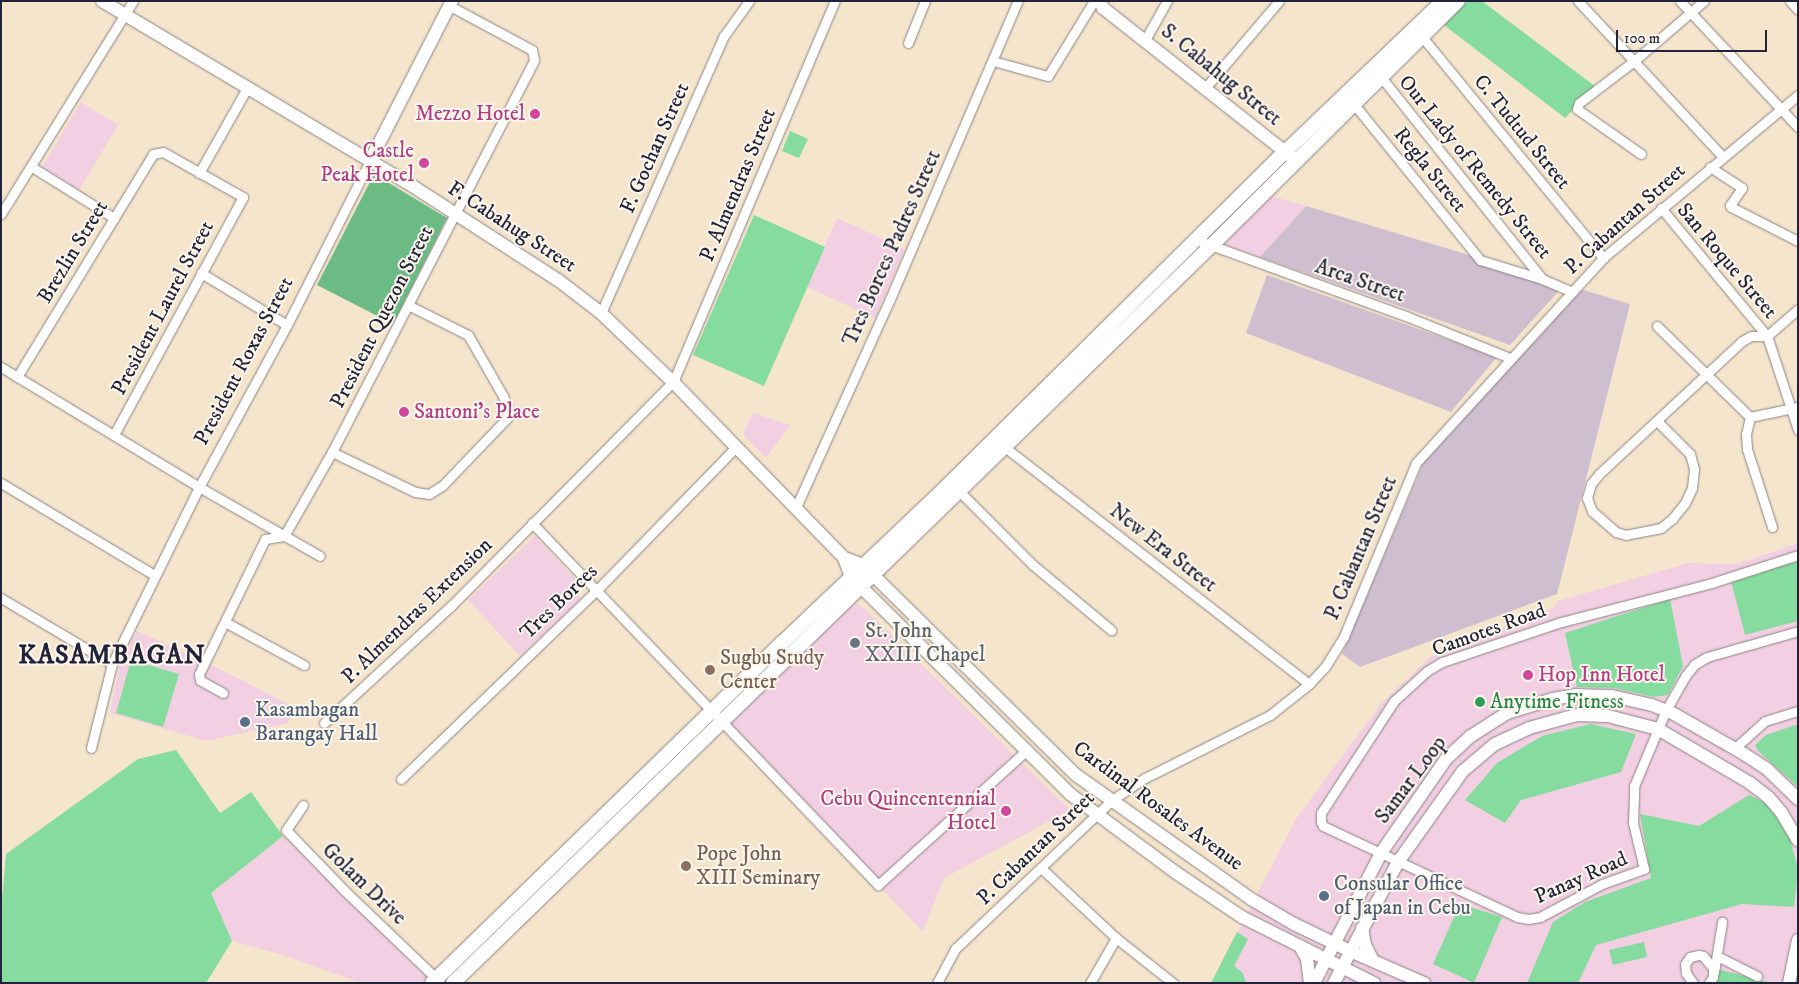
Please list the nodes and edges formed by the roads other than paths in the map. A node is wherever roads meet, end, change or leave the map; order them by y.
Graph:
1 (102, 1) edge
2 (132, 1) edge
3 (749, 1) edge
4 (835, 1) edge
5 (925, 1) edge
6 (1018, 1) edge
7 (1094, 1) edge
8 (1100, 1) edge
9 (1168, 1) edge
10 (1279, 1) edge
11 (1443, 1) edge
12 (1458, 1) edge
13 (1578, 1) edge
14 (1680, 1) edge
15 (1704, 1) edge
16 (1790, 1) edge
17 (451, 4) edge
18 (1798, 10) edge
19 (1691, 12) junction
20 (125, 15) junction
21 (1418, 32) junction
22 (1145, 40) junction
23 (908, 43) dead end
24 (993, 61) junction
25 (1634, 61) junction
26 (1381, 77) junction
27 (247, 88) junction
28 (1205, 88) junction
29 (1798, 95) edge
30 (1353, 103) junction
31 (1780, 108) junction
32 (1798, 127) edge
33 (1641, 154) dead end
34 (1290, 156) junction
35 (1723, 156) junction
36 (370, 161) junction
37 (32, 167) junction
38 (1710, 167) junction
39 (199, 172) junction
40 (1661, 208) junction
41 (455, 213) junction
42 (1, 214) edge
43 (114, 218) junction
44 (1197, 240) junction
45 (1798, 241) edge
46 (1211, 246) junction
47 (1603, 258) junction
48 (201, 273) junction
49 (1542, 279) junction
50 (1572, 292) junction
51 (408, 305) junction
52 (1798, 309) edge
53 (601, 314) junction
54 (287, 325) junction
55 (1657, 326) dead end
56 (1767, 336) junction
57 (1510, 358) junction
58 (1, 367) edge
59 (1706, 374) junction
60 (17, 377) junction
61 (673, 382) junction
62 (1794, 408) edge
63 (1750, 417) junction
64 (1656, 421) junction
65 (1798, 430) edge
66 (114, 435) junction
67 (999, 443) junction
68 (737, 446) junction
69 (332, 452) junction
70 (1, 483) edge
71 (954, 486) junction
72 (199, 487) junction
73 (796, 507) junction
74 (532, 523) junction
75 (1772, 527) dead end
76 (284, 536) junction
77 (1798, 554) edge
78 (320, 556) dead end
79 (844, 558) junction
80 (867, 570) junction
81 (154, 575) junction
82 (855, 582) junction
83 (596, 591) junction
84 (1, 598) edge
85 (225, 622) junction
86 (1111, 630) dead end
87 (1798, 631) edge
88 (112, 664) junction
89 (304, 665) dead end
90 (1310, 684) junction
91 (223, 693) dead end
92 (1666, 710) junction
93 (1798, 711) edge
94 (717, 716) junction
95 (324, 723) dead end
96 (1658, 729) junction
97 (91, 748) dead end
98 (1735, 748) junction
99 (1026, 751) junction
100 (401, 779) dead end
101 (1798, 799) edge
102 (1112, 800) junction
103 (303, 805) dead end
104 (1096, 814) junction
105 (1798, 840) edge
106 (1381, 853) junction
107 (1398, 862) junction
108 (1041, 868) junction
109 (1344, 922) junction
110 (1722, 922) dead end
111 (1362, 928) junction
112 (1310, 932) junction
113 (1116, 938) junction
114 (1798, 940) edge
115 (1333, 943) junction
116 (1301, 948) junction
117 (1350, 951) junction
118 (1717, 956) junction
119 (1325, 960) junction
120 (1373, 961) junction
121 (1341, 967) junction
122 (1714, 972) junction
123 (1757, 976) dead end
124 (437, 981) edge
125 (1369, 981) edge
126 (937, 982) edge
127 (453, 983) edge
128 (1090, 983) edge
129 (1173, 983) edge
130 (1310, 983) edge
131 (1314, 983) edge
132 (1334, 983) edge
133 (1347, 983) edge
134 (1424, 983) edge
135 (1693, 983) edge
136 (1709, 983) edge
137 (1788, 983) edge

1 - 20 main road, F. Cabahug Street
2 - 20 street
3 - 53 street, F. Gochan Street
4 - 61 street, P. Almendras Street
5 - 23 street
6 - 24 street, Tres Borces Padres Street
7 - 24 street
8 - 22 main road, S. Cabahug Street
9 - 22 street
10 - 28 street
11 - 21 main road
12 - 21 main road
13 - 25 street
14 - 19 street
15 - 19 street
16 - 18 street
17 - 36 main road, President Roxas Street
17 - 41 street, President Quezon Street
19 - 25 street
19 - 31 street
20 - 27 main road, F. Cabahug Street
20 - 37 street
21 - 26 main road
21 - 34 main road
21 - 47 street, C. Tudtud Street
22 - 28 main road, S. Cabahug Street
24 - 73 street, Tres Borces Padres Street
25 - 33 street
25 - 35 street
26 - 30 main road
26 - 49 street, Our Lady of Remedy Street
27 - 36 main road, F. Cabahug Street
27 - 39 street
28 - 34 main road, S. Cabahug Street
29 - 31 street, P. Cabantan Street
30 - 34 main road
30 - 49 street, Regla Street
31 - 32 street
31 - 35 street, P. Cabantan Street
34 - 44 main road
34 - 46 main road
35 - 38 street, P. Cabantan Street
36 - 41 main road, F. Cabahug Street
36 - 54 street, President Roxas Street
37 - 42 street
37 - 43 street
38 - 40 street, P. Cabantan Street
38 - 45 street
39 - 43 street, Brezlin Street
39 - 48 street, President Laurel Street
40 - 47 street, P. Cabantan Street
40 - 56 street, San Roque Street
41 - 51 street, President Quezon Street
41 - 53 main road, F. Cabahug Street
43 - 60 street, Brezlin Street
44 - 46 street, Arca Street
44 - 67 main road
46 - 57 street, Arca Street
46 - 67 main road
47 - 50 street, P. Cabantan Street
48 - 54 street
48 - 66 street, President Laurel Street
49 - 50 street
50 - 57 street, P. Cabantan Street
51 - 69 street, President Quezon Street
51 - 69 street
52 - 56 street
53 - 61 main road, F. Cabahug Street
54 - 72 street, President Roxas Street
55 - 59 street
56 - 59 street
56 - 62 street
57 - 90 street, P. Cabantan Street
58 - 60 street
59 - 63 street
59 - 64 street
60 - 66 street
61 - 68 main road, F. Cabahug Street
61 - 74 street, P. Almendras Extension
62 - 63 street
62 - 65 street
63 - 75 street
64 - 64 street
66 - 72 street
67 - 71 main road
67 - 90 street, New Era Street
68 - 73 main road, F. Cabahug Street
68 - 83 street, Tres Borces
69 - 76 street, President Quezon Street
70 - 81 street
71 - 80 main road
71 - 86 street
72 - 76 street
72 - 81 street, President Roxas Street
73 - 79 main road, F. Cabahug Street
74 - 83 street
74 - 95 street, P. Almendras Extension
76 - 78 street
76 - 85 street
77 - 106 street, Camotes Road
79 - 80 main road, F. Cabahug Street
79 - 82 main road, F. Cabahug Street
80 - 82 main road
80 - 102 main road, Cardinal Rosales Avenue
81 - 88 street, President Roxas Street
82 - 94 main road
82 - 99 main road, Cardinal Rosales Avenue
83 - 94 street
83 - 100 street, Tres Borces
84 - 88 street
85 - 89 street
85 - 91 street
87 - 92 street
88 - 97 street, President Roxas Street
90 - 102 street, P. Cabantan Street
92 - 96 street
92 - 98 main road, Samar Loop
92 - 106 main road, Samar Loop
93 - 98 street
94 - 99 street
94 - 124 main road
94 - 127 main road
96 - 105 main road, Samar Loop
96 - 107 main road, Samar Loop
96 - 107 street, Panay Road
98 - 101 main road, Samar Loop
99 - 104 main road, Cardinal Rosales Avenue
102 - 104 street, P. Cabantan Street
102 - 112 main road, Cardinal Rosales Avenue
103 - 124 street, Golam Drive
104 - 108 street, P. Cabantan Street
104 - 116 main road, Cardinal Rosales Avenue
106 - 107 street, Camotes Road
106 - 109 main road, Samar Loop
107 - 111 main road, Samar Loop
108 - 113 street
108 - 126 street, P. Cabantan Street
109 - 112 main road
109 - 115 main road, Samar Loop
110 - 118 street
111 - 117 main road, Samar Loop
111 - 120 main road
112 - 115 main road, Cardinal Rosales Avenue
113 - 128 street
113 - 129 street
114 - 137 main road
115 - 117 main road, Cardinal Rosales Avenue
115 - 119 main road, Samar Loop
116 - 119 main road, Cardinal Rosales Avenue
116 - 130 main road
117 - 120 main road, Cardinal Rosales Avenue
117 - 121 main road, Samar Loop
118 - 122 street
118 - 123 street
119 - 121 main road, Cardinal Rosales Avenue
119 - 131 main road, Samar Loop
120 - 134 main road, Cardinal Rosales Avenue
121 - 125 main road, Cardinal Rosales Avenue
121 - 132 main road, Samar Loop
122 - 135 street
122 - 136 street
125 - 133 main road

